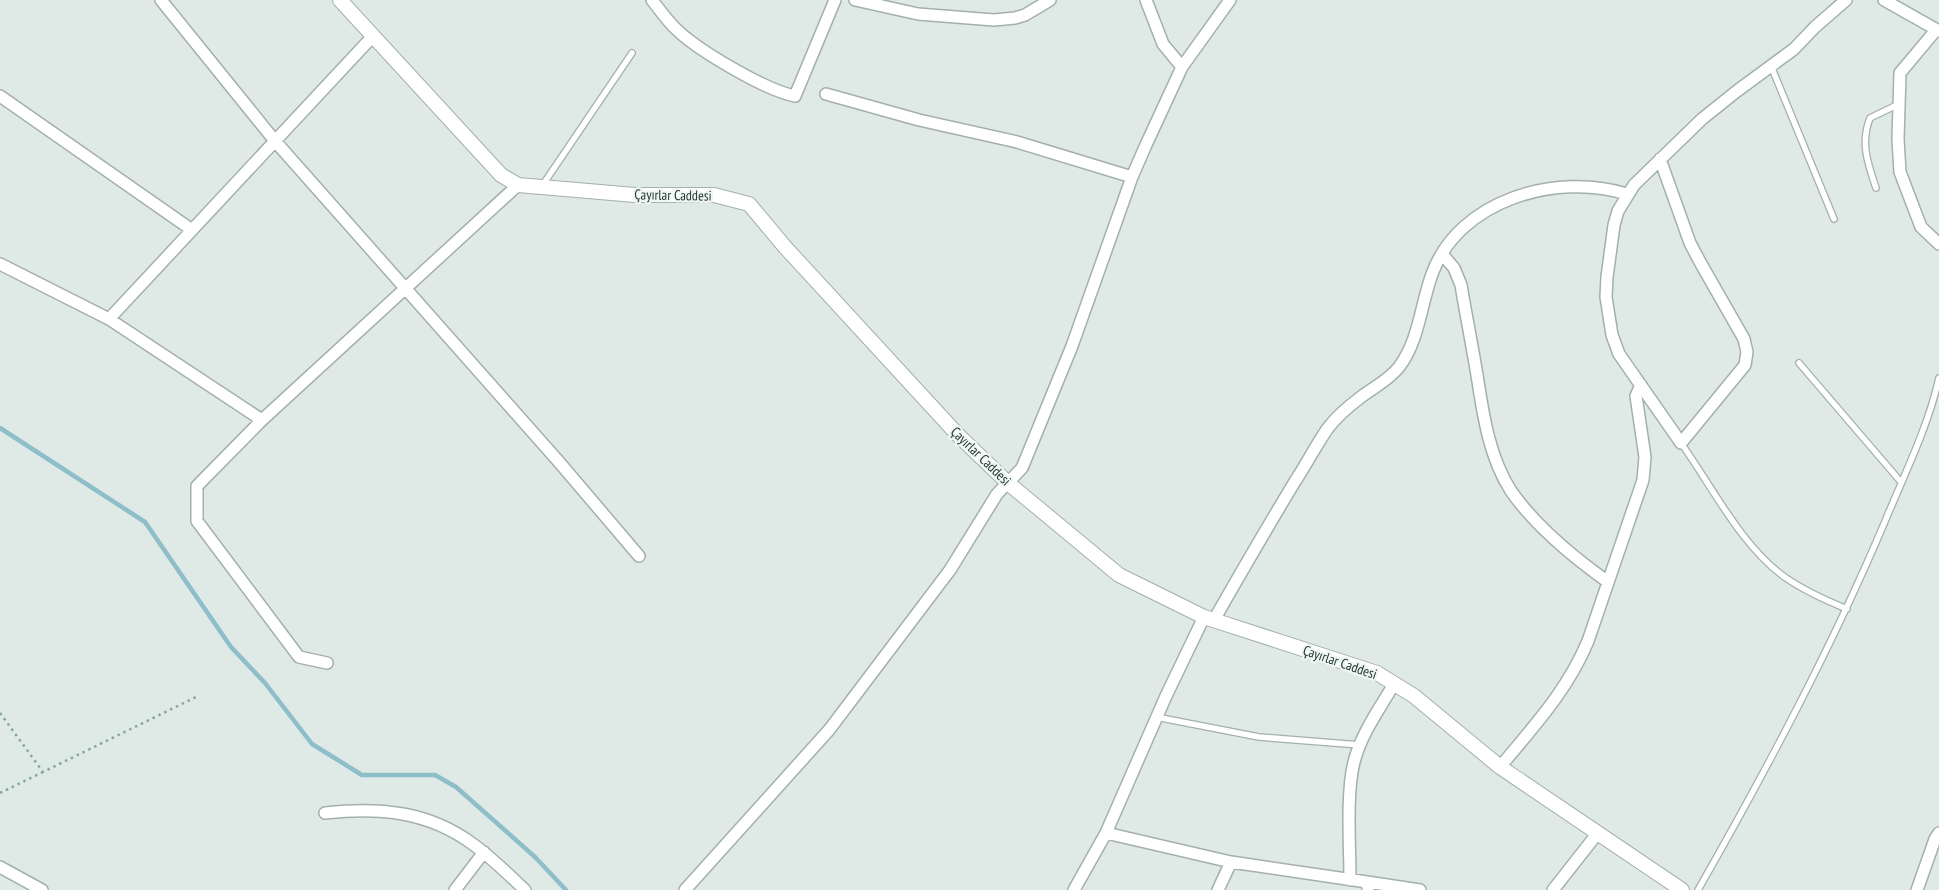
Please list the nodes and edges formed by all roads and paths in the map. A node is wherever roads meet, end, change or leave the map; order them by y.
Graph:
1 (161, 0) edge
2 (340, 0) edge
3 (836, 0) edge
4 (855, 0) edge
5 (1050, 0) edge
6 (1146, 0) edge
7 (1230, 0) edge
8 (1846, 0) edge
9 (1884, 0) edge
10 (657, 2) edge
11 (1937, 30) edge
12 (373, 36) junction
13 (632, 53) dead end
14 (1182, 66) junction
15 (1771, 66) junction
16 (826, 94) dead end
17 (0, 96) edge
18 (1899, 104) junction
19 (275, 140) junction
20 (1660, 159) junction
21 (1132, 178) junction
22 (518, 186) junction
23 (541, 188) junction
24 (1876, 188) dead end
25 (1627, 194) junction
26 (1834, 219) dead end
27 (192, 230) junction
28 (1939, 244) edge
29 (1442, 254) junction
30 (0, 264) edge
31 (405, 288) junction
32 (109, 319) junction
33 (1799, 363) dead end
34 (1939, 378) edge
35 (1641, 385) junction
36 (262, 420) junction
37 (1681, 443) junction
38 (1901, 482) junction
39 (1008, 483) junction
40 (638, 556) dead end
41 (1608, 582) junction
42 (1847, 609) junction
43 (1209, 619) junction
44 (327, 664) dead end
45 (1394, 684) junction
46 (196, 697) dead end
47 (0, 714) edge
48 (1156, 717) junction
49 (1360, 745) junction
50 (1500, 767) junction
51 (43, 772) junction
52 (0, 793) edge
53 (325, 813) dead end
54 (1106, 833) junction
55 (1939, 833) edge
56 (1597, 834) junction
57 (484, 852) junction
58 (1231, 862) junction
59 (0, 868) edge
60 (1350, 880) junction
61 (1368, 886) edge
62 (42, 890) edge
63 (455, 890) edge
64 (526, 890) edge
65 (685, 890) edge
66 (1074, 890) edge
67 (1218, 890) edge
68 (1420, 890) edge
69 (1553, 890) edge
70 (1682, 890) edge
71 (1698, 890) edge
72 (1917, 890) edge

1 - 19 street
2 - 12 street
3 - 10 street
4 - 5 street
6 - 14 street
7 - 14 street
8 - 15 street
9 - 11 street
11 - 18 street
12 - 19 street
12 - 22 street
13 - 23 lane
14 - 21 street
15 - 20 street
15 - 26 lane
16 - 21 street
17 - 27 street
18 - 24 lane
18 - 28 street
19 - 27 street
19 - 31 street
20 - 25 street
20 - 37 street
21 - 39 street
22 - 23 street, Çayırlar Caddesi
22 - 31 street
23 - 39 street, Çayırlar Caddesi
25 - 29 street
25 - 35 street
27 - 32 street
29 - 41 street
29 - 43 street
30 - 32 street
31 - 36 street
31 - 40 street
32 - 36 street
33 - 38 lane
34 - 38 lane
35 - 37 street
35 - 41 street
36 - 44 street
37 - 42 lane
38 - 42 lane
39 - 43 street, Çayırlar Caddesi
39 - 65 street
41 - 50 street
42 - 71 lane
43 - 45 street, Çayırlar Caddesi
43 - 48 street
45 - 49 street
45 - 50 street, Çayırlar Caddesi
46 - 51 path
47 - 51 path
48 - 49 lane
48 - 54 street
49 - 60 street
50 - 56 street, Çayırlar Caddesi
51 - 52 path
53 - 57 street
54 - 58 street
54 - 66 street
55 - 72 street
56 - 69 street
56 - 70 street, Çayırlar Caddesi
57 - 63 street
57 - 64 street
58 - 60 street
58 - 67 street
59 - 62 street
60 - 61 street
61 - 68 street

